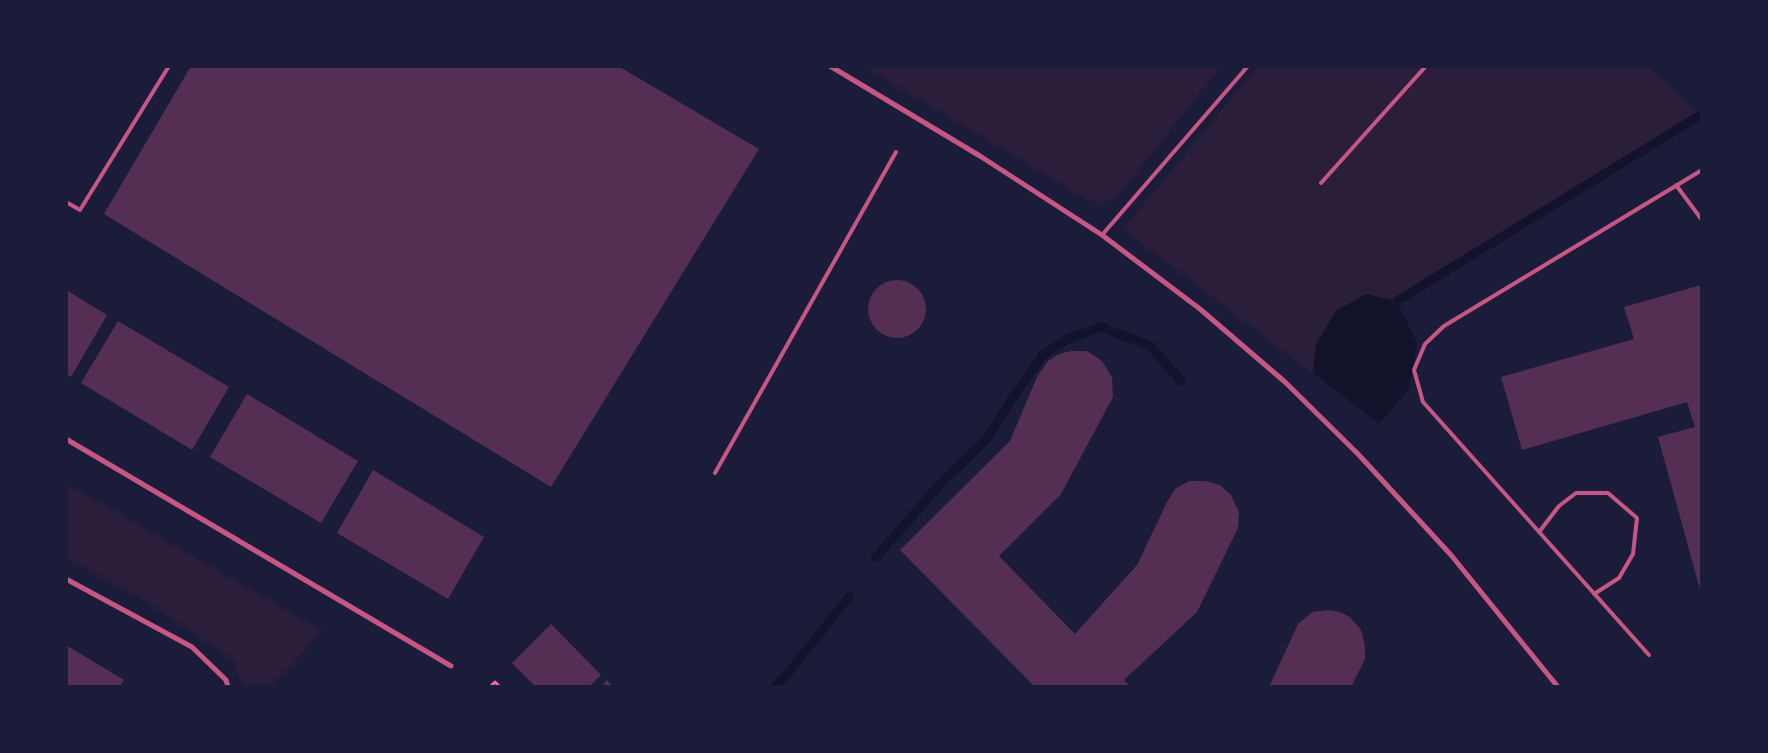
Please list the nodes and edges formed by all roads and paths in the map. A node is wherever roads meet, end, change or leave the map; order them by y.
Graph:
1 (169, 66) edge
2 (830, 66) edge
3 (1248, 66) edge
4 (1426, 66) edge
5 (896, 152) dead end
6 (1702, 170) edge
7 (1321, 183) dead end
8 (1676, 185) junction
9 (66, 202) edge
10 (1702, 220) edge
11 (1102, 235) junction
12 (66, 439) edge
13 (715, 473) dead end
14 (1539, 532) junction
15 (66, 579) edge
16 (1594, 594) junction
17 (1649, 655) dead end
18 (451, 666) dead end
19 (228, 687) edge
20 (490, 687) edge
21 (500, 687) edge
22 (1558, 687) edge

1 - 9 lane
2 - 11 street
3 - 11 lane
4 - 7 lane
5 - 13 lane
6 - 8 lane
8 - 10 lane
8 - 14 lane
11 - 22 street
12 - 18 street
14 - 16 lane
14 - 16 lane
15 - 19 street
16 - 17 lane
20 - 21 path

